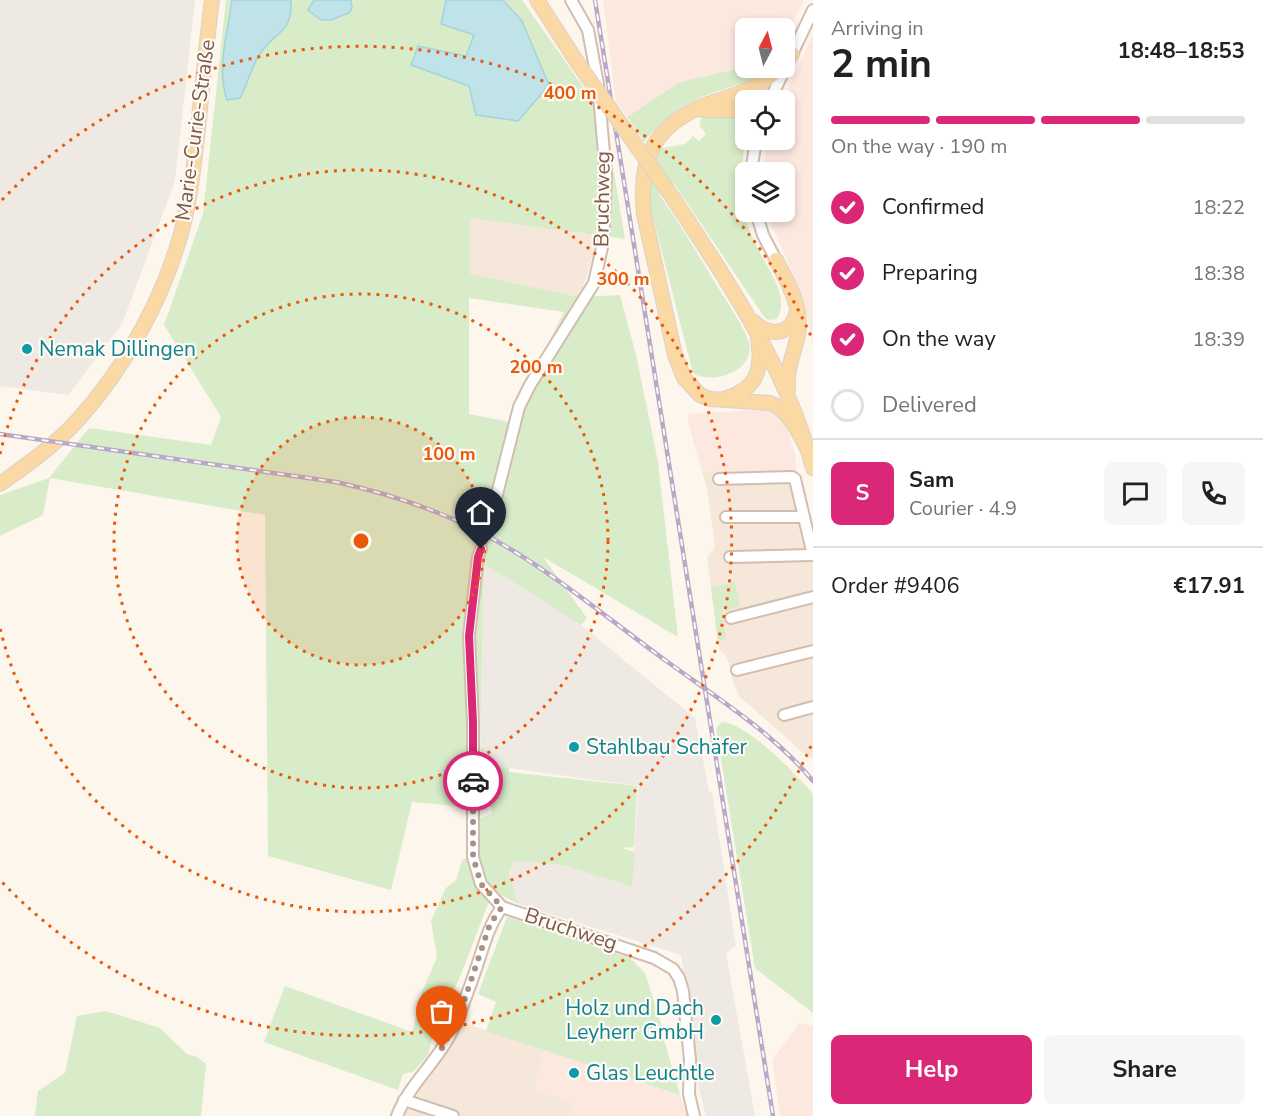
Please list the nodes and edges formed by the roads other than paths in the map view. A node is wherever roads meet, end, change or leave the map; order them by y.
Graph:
1 (212, 0) edge
2 (537, 0) edge
3 (571, 0) edge
4 (813, 10) edge
5 (795, 45) edge
6 (767, 78) edge
7 (754, 90) edge
8 (735, 99) edge
9 (695, 110) junction
10 (735, 111) edge
11 (759, 222) edge
12 (776, 260) joint
13 (796, 302) junction
14 (749, 315) junction
15 (756, 330) junction
16 (789, 397) junction
17 (718, 401) junction
18 (810, 458) edge
19 (719, 479) dead end
20 (0, 484) edge
21 (726, 517) dead end
22 (804, 517) junction
23 (490, 522) tunnel mouth
24 (481, 549) tunnel mouth
25 (813, 555) edge
26 (730, 557) dead end
27 (813, 597) edge
28 (731, 618) dead end
29 (813, 651) edge
30 (737, 670) dead end
31 (813, 707) edge
32 (784, 715) dead end
33 (502, 907) junction
34 (404, 1100) junction
35 (397, 1116) edge
36 (453, 1116) edge
37 (694, 1116) edge

1 - 20 main road, Marie-Curie-Straße
2 - 14 main road, bridge
3 - 23 street, Bruchweg
4 - 5 street
6 - 7 main road
8 - 9 main road
9 - 10 main road
9 - 17 main road
11 - 12 street
12 - 13 main road
13 - 14 main road
13 - 16 main road
14 - 15 main road
15 - 16 main road
15 - 17 main road
16 - 18 main road
17 - 18 main road
19 - 22 street
21 - 22 street
22 - 25 street
24 - 33 street, Bruchweg
25 - 26 street
27 - 28 street
29 - 30 street
31 - 32 street
33 - 34 street
33 - 37 street, Bruchweg
34 - 35 street
34 - 36 street

